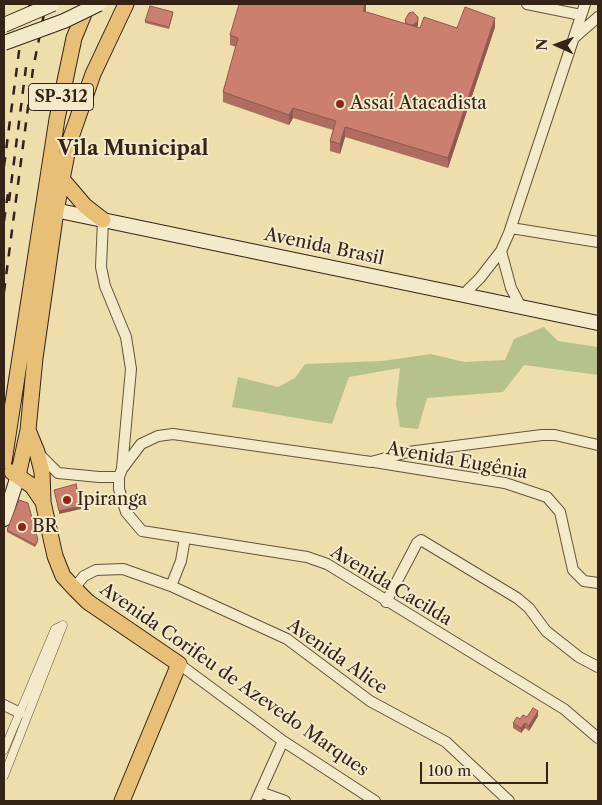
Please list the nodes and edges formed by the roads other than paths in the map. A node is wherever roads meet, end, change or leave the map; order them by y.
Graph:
1 (53, 4) edge
2 (88, 4) edge
3 (99, 4) edge
4 (126, 4) edge
5 (526, 4) edge
6 (585, 4) edge
7 (582, 15) junction
8 (598, 17) edge
9 (4, 25) edge
10 (575, 38) junction
11 (4, 43) edge
12 (62, 179) junction
13 (49, 209) junction
14 (103, 220) junction
15 (511, 228) junction
16 (598, 242) edge
17 (501, 251) junction
18 (463, 295) junction
19 (521, 307) junction
20 (598, 323) edge
21 (28, 430) junction
22 (598, 445) edge
23 (37, 452) junction
24 (4, 460) edge
25 (371, 462) junction
26 (4, 466) edge
27 (58, 472) junction
28 (120, 473) junction
29 (18, 476) junction
30 (43, 482) junction
31 (43, 502) junction
32 (4, 519) edge
33 (185, 538) junction
34 (598, 583) edge
35 (171, 586) junction
36 (74, 588) junction
37 (386, 602) junction
38 (179, 664) junction
39 (598, 667) edge
40 (4, 705) edge
41 (20, 713) junction
42 (598, 738) edge
43 (283, 741) junction
44 (4, 750) edge
45 (4, 776) edge
46 (258, 796) edge
47 (122, 801) edge
48 (285, 801) edge
49 (374, 801) edge
50 (509, 801) edge

1 - 9 main road, bridge
2 - 13 main road, SP-312
3 - 11 main road, bridge
4 - 12 main road, SP-312
5 - 7 street
6 - 7 street
7 - 10 street
8 - 10 street
10 - 15 street
12 - 13 main road, SP-312
12 - 14 main road
13 - 14 main road, Avenida Brasil
13 - 21 main road, SP-312
13 - 24 main road, SP-312
14 - 18 main road, Avenida Brasil
14 - 28 street, Avenida Cacilda
15 - 16 street
15 - 17 street
17 - 18 street
17 - 19 street
18 - 19 main road, Avenida Brasil
19 - 20 main road, Avenida Brasil
21 - 23 main road
21 - 29 main road, SP-312
22 - 25 street
23 - 27 street
23 - 30 main road
25 - 28 street, Avenida Eugênia
25 - 34 street, Avenida Eugênia
26 - 29 main road
27 - 28 street
27 - 30 street
28 - 33 street, Avenida Cacilda
29 - 31 main road
29 - 32 main road, SP-312
30 - 31 main road
31 - 36 main road, Avenida Corifeu de Azevedo Marques
33 - 35 street
33 - 37 street, Avenida Cacilda
35 - 36 street, Avenida Alice
35 - 50 street, Avenida Alice
36 - 38 main road, Avenida Corifeu de Azevedo Marques
37 - 39 street
37 - 42 street, Avenida Cacilda
38 - 43 street, Avenida Corifeu de Azevedo Marques
38 - 47 main road
40 - 41 street
41 - 44 street
41 - 45 street
43 - 46 street
43 - 49 street, Avenida Corifeu de Azevedo Marques
46 - 48 street

